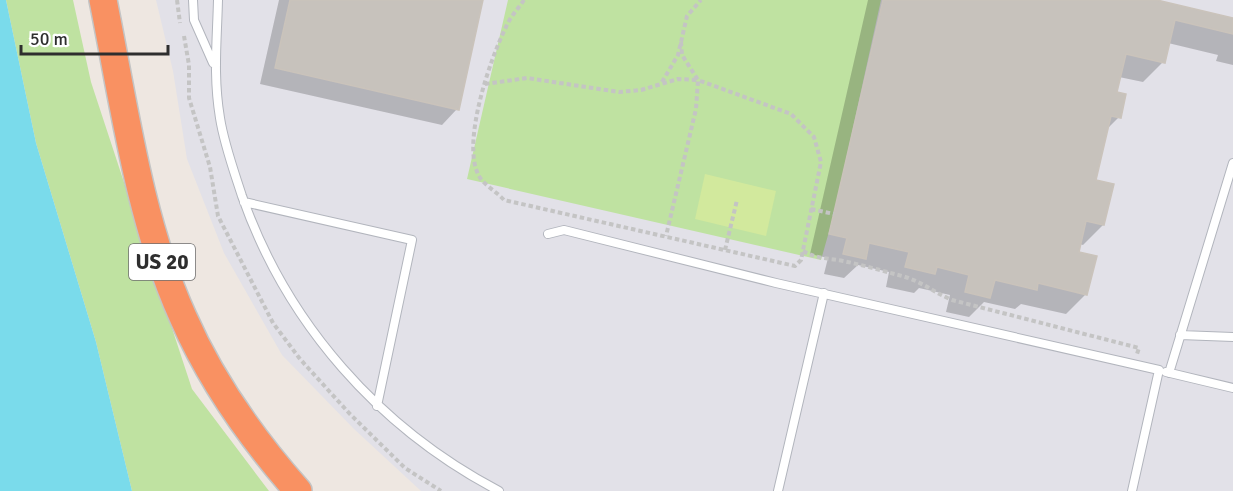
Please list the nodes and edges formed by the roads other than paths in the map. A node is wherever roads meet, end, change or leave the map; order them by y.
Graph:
1 (103, 0) edge
2 (193, 0) edge
3 (218, 0) edge
4 (214, 64) junction
5 (1233, 164) edge
6 (244, 202) junction
7 (548, 234) dead end
8 (824, 293) junction
9 (1180, 335) junction
10 (1233, 337) edge
11 (1159, 370) junction
12 (1169, 372) junction
13 (1233, 388) edge
14 (377, 406) junction
15 (298, 491) edge
16 (499, 491) edge
17 (778, 491) edge
18 (1132, 491) edge

1 - 15 highway, US 20
2 - 4 lane
3 - 4 lane
4 - 6 lane
5 - 9 lane
6 - 14 lane
6 - 14 lane
7 - 8 lane
8 - 11 lane
8 - 17 lane
9 - 10 lane
9 - 12 lane
11 - 12 lane
11 - 18 lane
12 - 13 lane
14 - 16 lane

